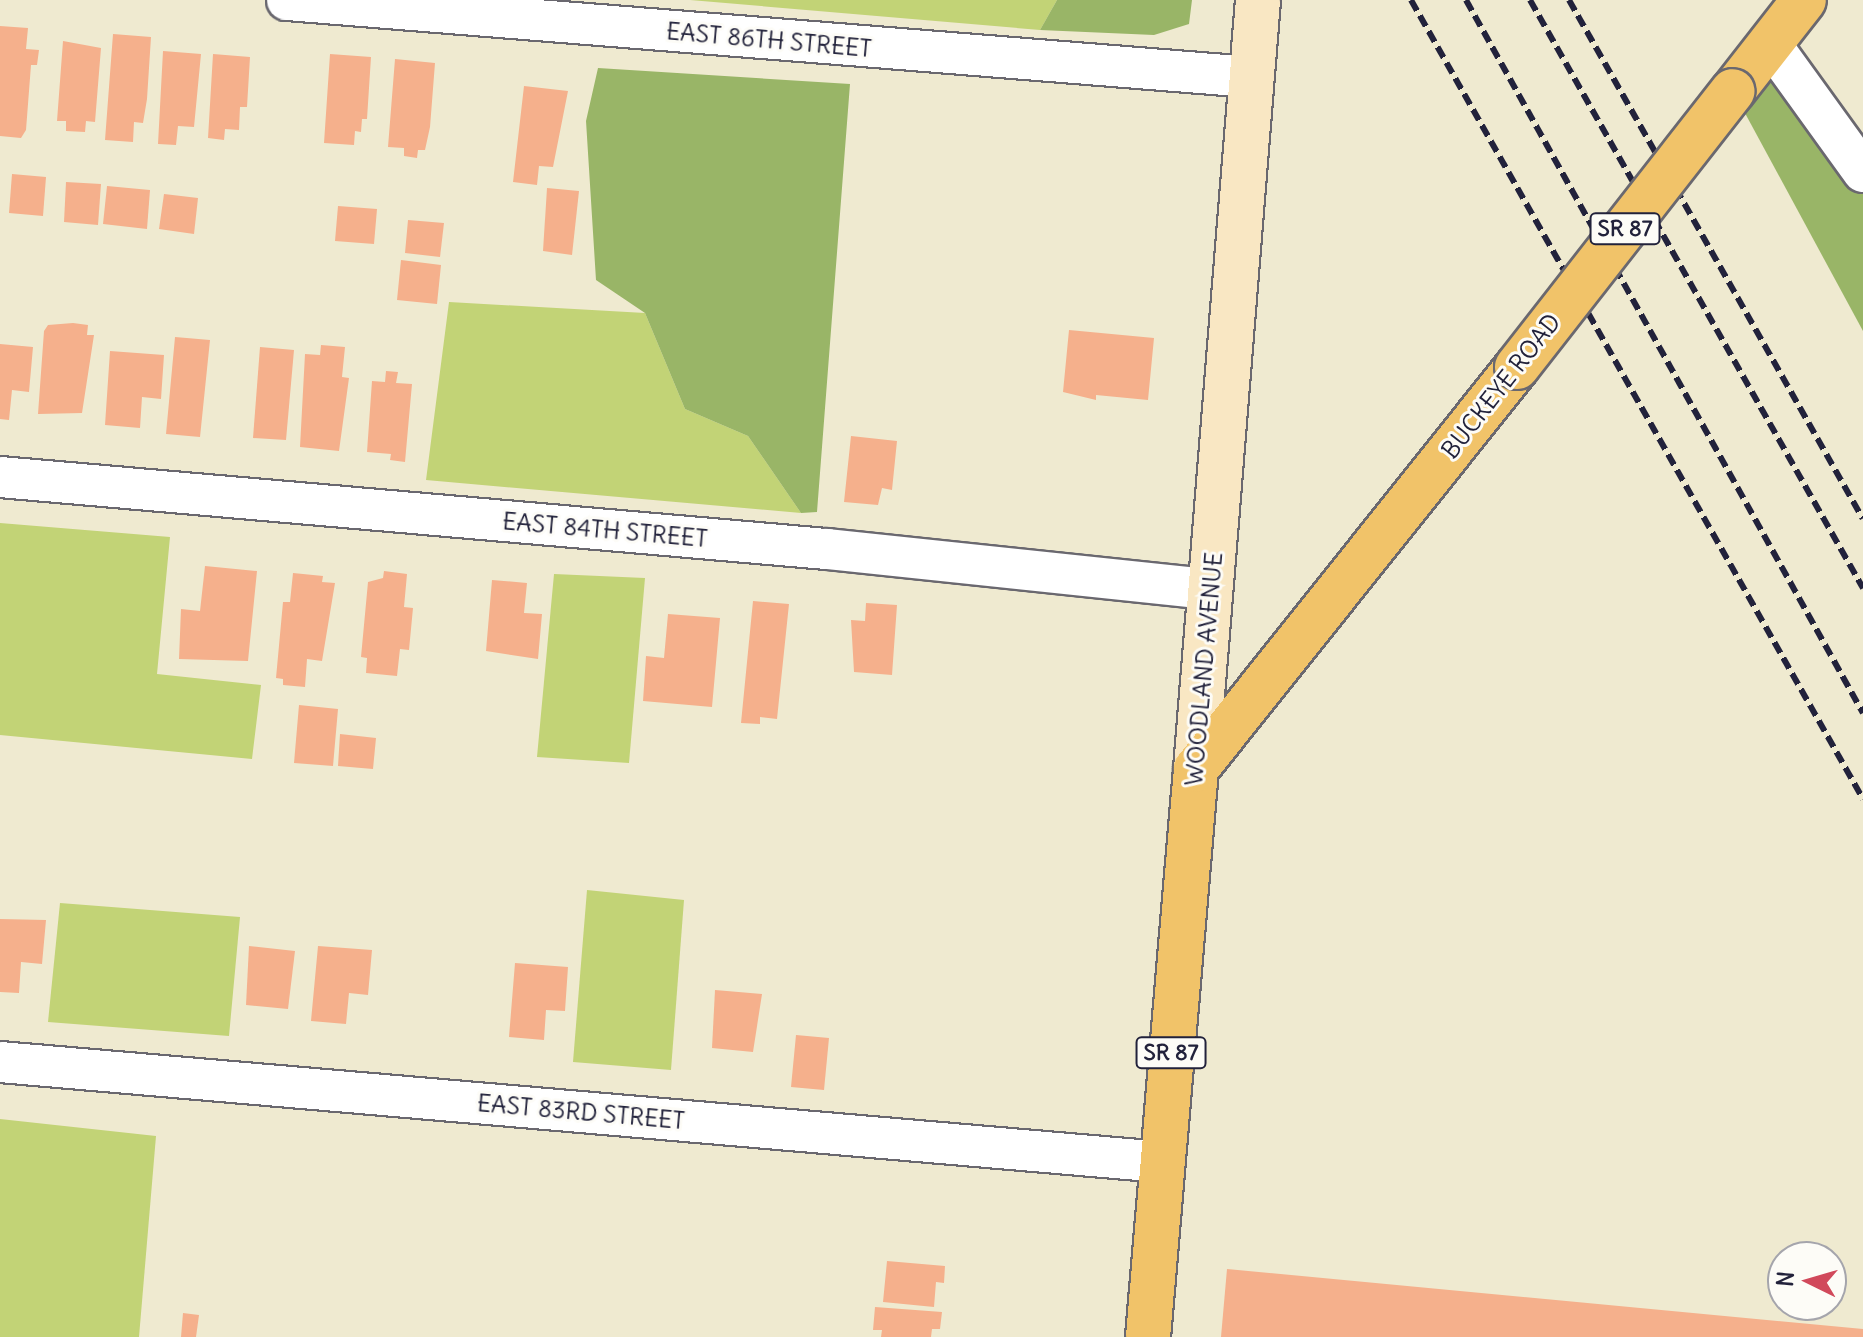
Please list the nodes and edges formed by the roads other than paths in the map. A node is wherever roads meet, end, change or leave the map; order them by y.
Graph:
1 (287, 0) edge
2 (1258, 0) edge
3 (1804, 0) edge
4 (656, 15) edge
5 (1770, 43) junction
6 (1251, 77) junction
7 (1863, 172) edge
8 (0, 477) edge
9 (1210, 589) junction
10 (1196, 769) junction
11 (0, 1062) edge
12 (1162, 1162) junction
13 (1148, 1337) edge

1 - 4 street, EAST 86TH STREET
2 - 6 main road, WOODLAND AVENUE
3 - 5 main road, BUCKEYE ROAD / SR 87
4 - 6 street, EAST 86TH STREET
5 - 7 street
5 - 10 main road, BUCKEYE ROAD / SR 87, bridge
6 - 9 main road, WOODLAND AVENUE
8 - 9 street, EAST 84TH STREET
9 - 10 main road, WOODLAND AVENUE
10 - 12 main road, WOODLAND AVENUE / SR 87
11 - 12 street, EAST 83RD STREET
12 - 13 main road, WOODLAND AVENUE / SR 87

